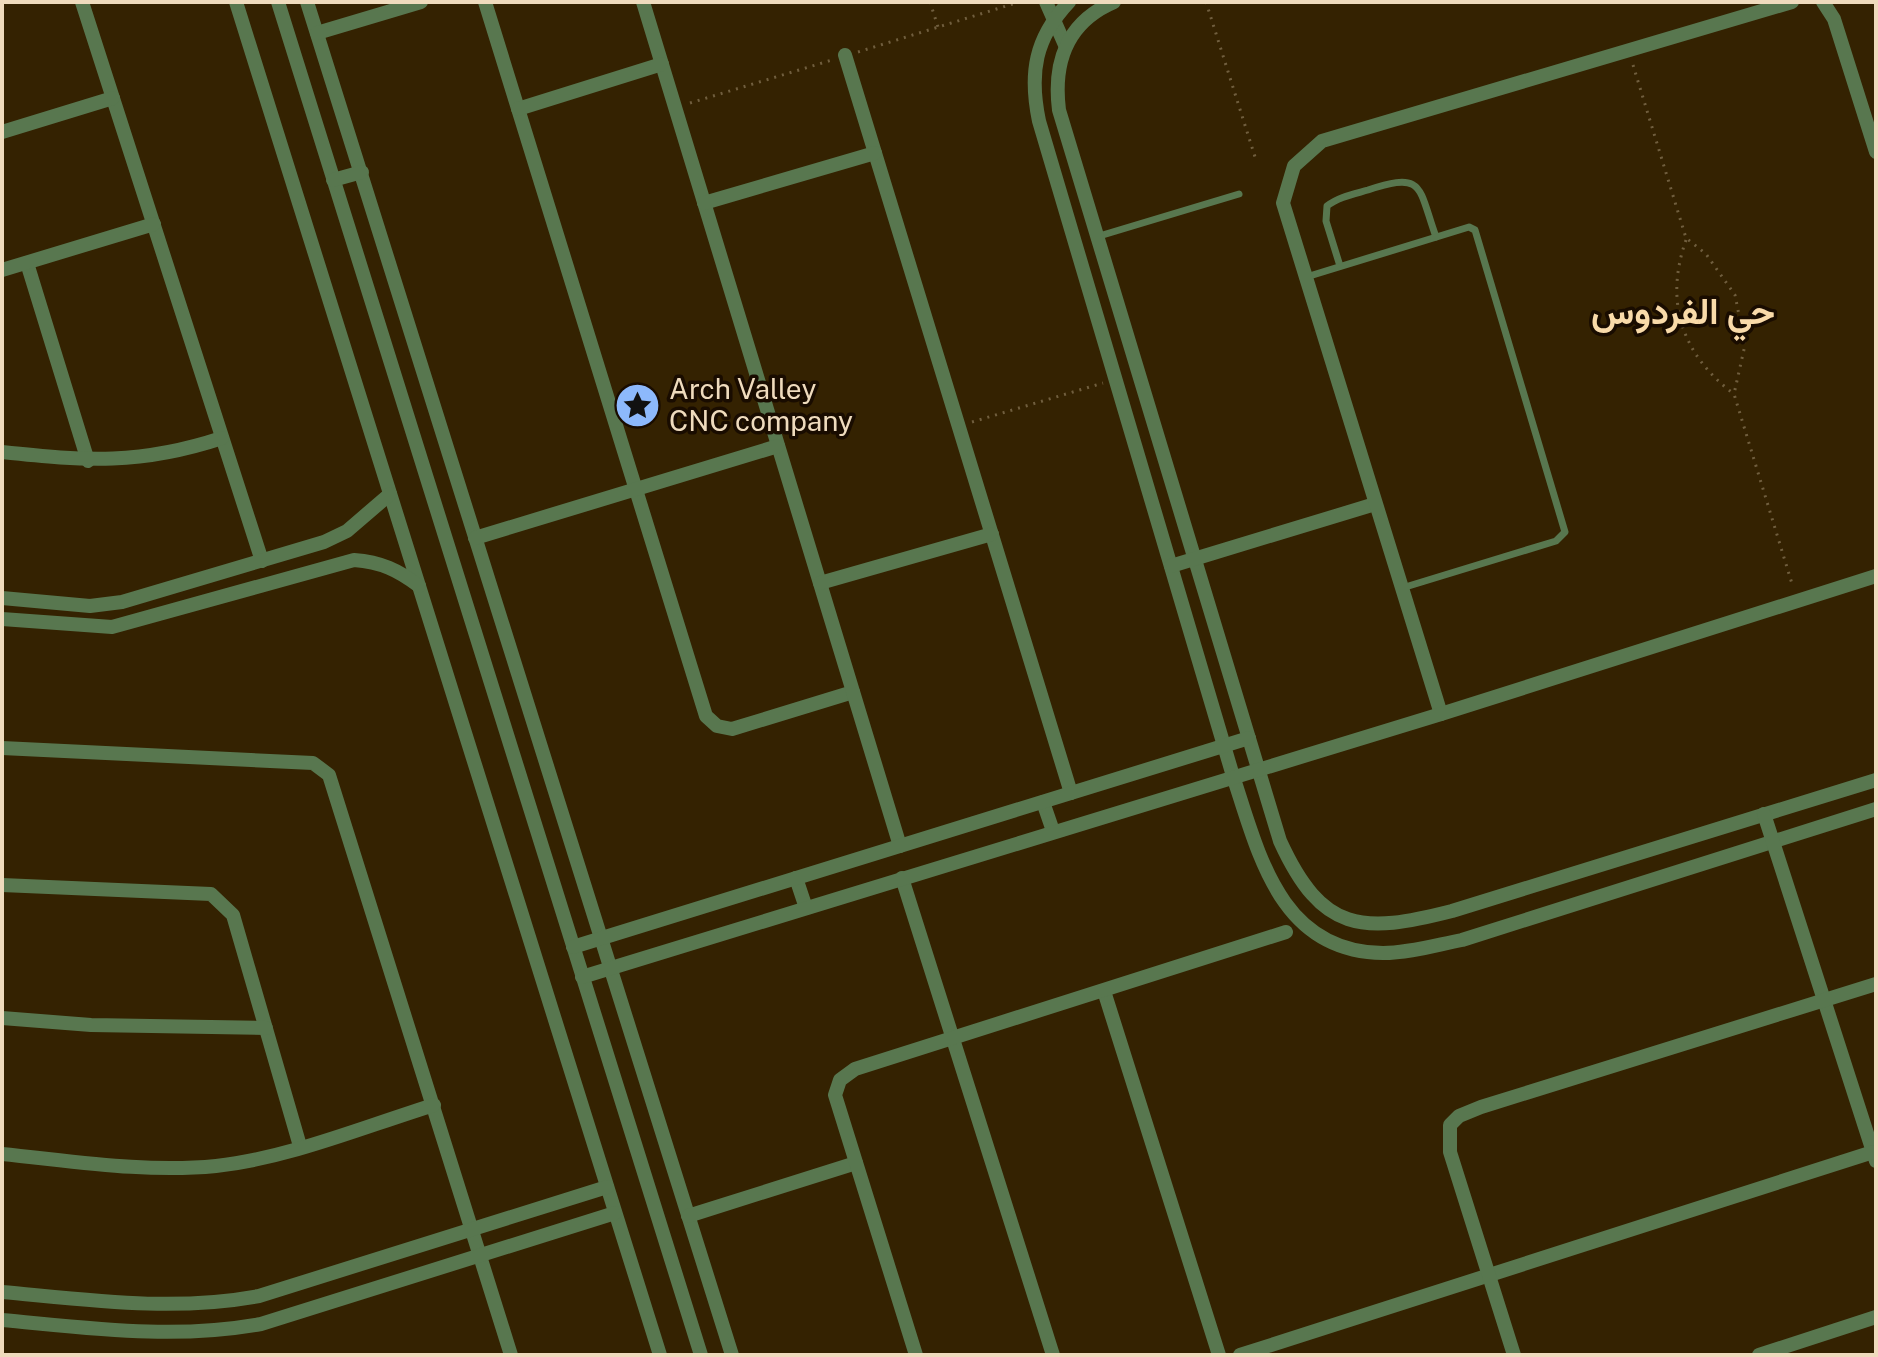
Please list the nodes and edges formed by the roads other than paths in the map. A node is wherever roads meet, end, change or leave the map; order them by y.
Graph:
1 (82, 2) edge
2 (236, 2) edge
3 (278, 2) edge
4 (307, 2) edge
5 (421, 2) edge
6 (485, 2) edge
7 (643, 2) edge
8 (1046, 2) edge
9 (1069, 2) edge
10 (1114, 2) edge
11 (1792, 2) edge
12 (1823, 2) edge
13 (1053, 19) junction
14 (317, 33) junction
15 (1065, 45) junction
16 (845, 55) dead end
17 (662, 64) junction
18 (113, 98) junction
19 (518, 109) junction
20 (2, 132) edge
21 (1874, 141) edge
22 (875, 153) junction
23 (362, 172) junction
24 (333, 180) junction
25 (1239, 194) dead end
26 (704, 203) junction
27 (154, 224) junction
28 (1096, 237) junction
29 (1436, 237) junction
30 (27, 263) junction
31 (1340, 266) junction
32 (2, 270) edge
33 (1303, 278) junction
34 (1116, 305) junction
35 (1093, 311) junction
36 (222, 438) junction
37 (778, 446) junction
38 (2, 452) edge
39 (88, 461) junction
40 (459, 486) junction
41 (635, 489) junction
42 (390, 494) junction
43 (434, 495) junction
44 (1375, 504) junction
45 (992, 534) junction
46 (475, 538) junction
47 (1194, 558) junction
48 (262, 561) junction
49 (1171, 566) junction
50 (1876, 576) edge
51 (820, 583) junction
52 (419, 586) junction
53 (1402, 588) junction
54 (2, 598) edge
55 (2, 619) edge
56 (853, 692) junction
57 (526, 702) junction
58 (500, 711) junction
59 (1441, 714) junction
60 (1249, 738) junction
61 (1224, 746) junction
62 (2, 748) edge
63 (1258, 769) junction
64 (1233, 776) junction
65 (1876, 780) edge
66 (1071, 793) junction
67 (1043, 802) junction
68 (1876, 809) edge
69 (1764, 814) junction
70 (1053, 831) junction
71 (1772, 840) junction
72 (900, 846) junction
73 (1602, 866) junction
74 (796, 878) junction
75 (902, 878) junction
76 (2, 885) edge
77 (1609, 892) junction
78 (806, 908) junction
79 (1286, 932) dead end
80 (600, 938) junction
81 (573, 947) junction
82 (609, 969) junction
83 (582, 977) junction
84 (1876, 984) edge
85 (1104, 991) junction
86 (1824, 1000) junction
87 (2, 1018) edge
88 (266, 1028) junction
89 (952, 1038) junction
90 (434, 1105) junction
91 (300, 1146) junction
92 (1873, 1148) edge
93 (2, 1154) edge
94 (856, 1163) junction
95 (607, 1187) junction
96 (615, 1213) junction
97 (688, 1216) junction
98 (472, 1229) junction
99 (480, 1255) junction
100 (704, 1269) junction
101 (1488, 1274) junction
102 (676, 1278) junction
103 (2, 1292) edge
104 (1876, 1317) edge
105 (2, 1320) edge
106 (511, 1355) edge
107 (660, 1355) edge
108 (701, 1355) edge
109 (732, 1355) edge
110 (916, 1355) edge
111 (1053, 1355) edge
112 (1219, 1355) edge
113 (1240, 1355) edge
114 (1514, 1355) edge
115 (1759, 1355) edge

1 - 18 street
2 - 42 street
3 - 24 street
4 - 14 street
5 - 14 street
6 - 19 street
7 - 17 street
8 - 13 street
9 - 13 street
10 - 15 street
11 - 33 street
12 - 21 street
13 - 15 street
13 - 35 street
14 - 23 street
15 - 28 street
16 - 22 street
17 - 19 street
17 - 26 street
18 - 20 street
18 - 27 street
19 - 41 street
22 - 26 street
22 - 45 street
23 - 24 street
23 - 40 street
24 - 43 street
25 - 28 lane
26 - 37 street
27 - 30 street
27 - 36 street
28 - 34 street
29 - 31 lane
29 - 31 lane
29 - 53 lane
30 - 32 street
30 - 39 street
31 - 33 lane
33 - 44 street
34 - 35 street
34 - 47 street
35 - 49 street
36 - 39 street
36 - 48 street
37 - 41 street
37 - 51 street
38 - 39 street
40 - 43 street
40 - 46 street
41 - 46 street
41 - 56 street
42 - 48 street
42 - 52 street
43 - 58 street
44 - 47 street
44 - 53 street
45 - 51 street
45 - 66 street
46 - 57 street
47 - 49 street
47 - 60 street
48 - 54 street
49 - 61 street
50 - 59 street
51 - 56 street
52 - 55 street
52 - 95 street
53 - 59 street
56 - 72 street
57 - 58 street
57 - 80 street
58 - 81 street
59 - 63 street
60 - 61 street
60 - 63 street
61 - 64 street
61 - 66 street
62 - 90 street
63 - 64 street
63 - 73 street
64 - 70 street
64 - 77 street
65 - 69 street
66 - 67 street
67 - 70 street
67 - 72 street
68 - 71 street
69 - 71 street
69 - 73 street
70 - 75 street
71 - 77 street
71 - 86 street
72 - 74 street
73 - 77 street
74 - 78 street
74 - 80 street
75 - 78 street
75 - 89 street
76 - 88 street
78 - 82 street
79 - 85 street
80 - 81 street
80 - 82 street
81 - 83 street
82 - 83 street
82 - 97 street
83 - 102 street
84 - 86 street
85 - 89 street
85 - 112 street
86 - 92 street
86 - 101 street
87 - 88 street
88 - 91 street
89 - 94 street
89 - 111 street
90 - 91 street
90 - 98 street
91 - 93 street
92 - 101 street
94 - 97 street
94 - 110 street
95 - 96 street
95 - 98 street
96 - 99 street
96 - 107 street
97 - 100 street
98 - 99 street
98 - 103 street
99 - 105 street
99 - 106 street
100 - 102 street
100 - 109 street
101 - 113 street
101 - 114 street
102 - 108 street
104 - 115 street

